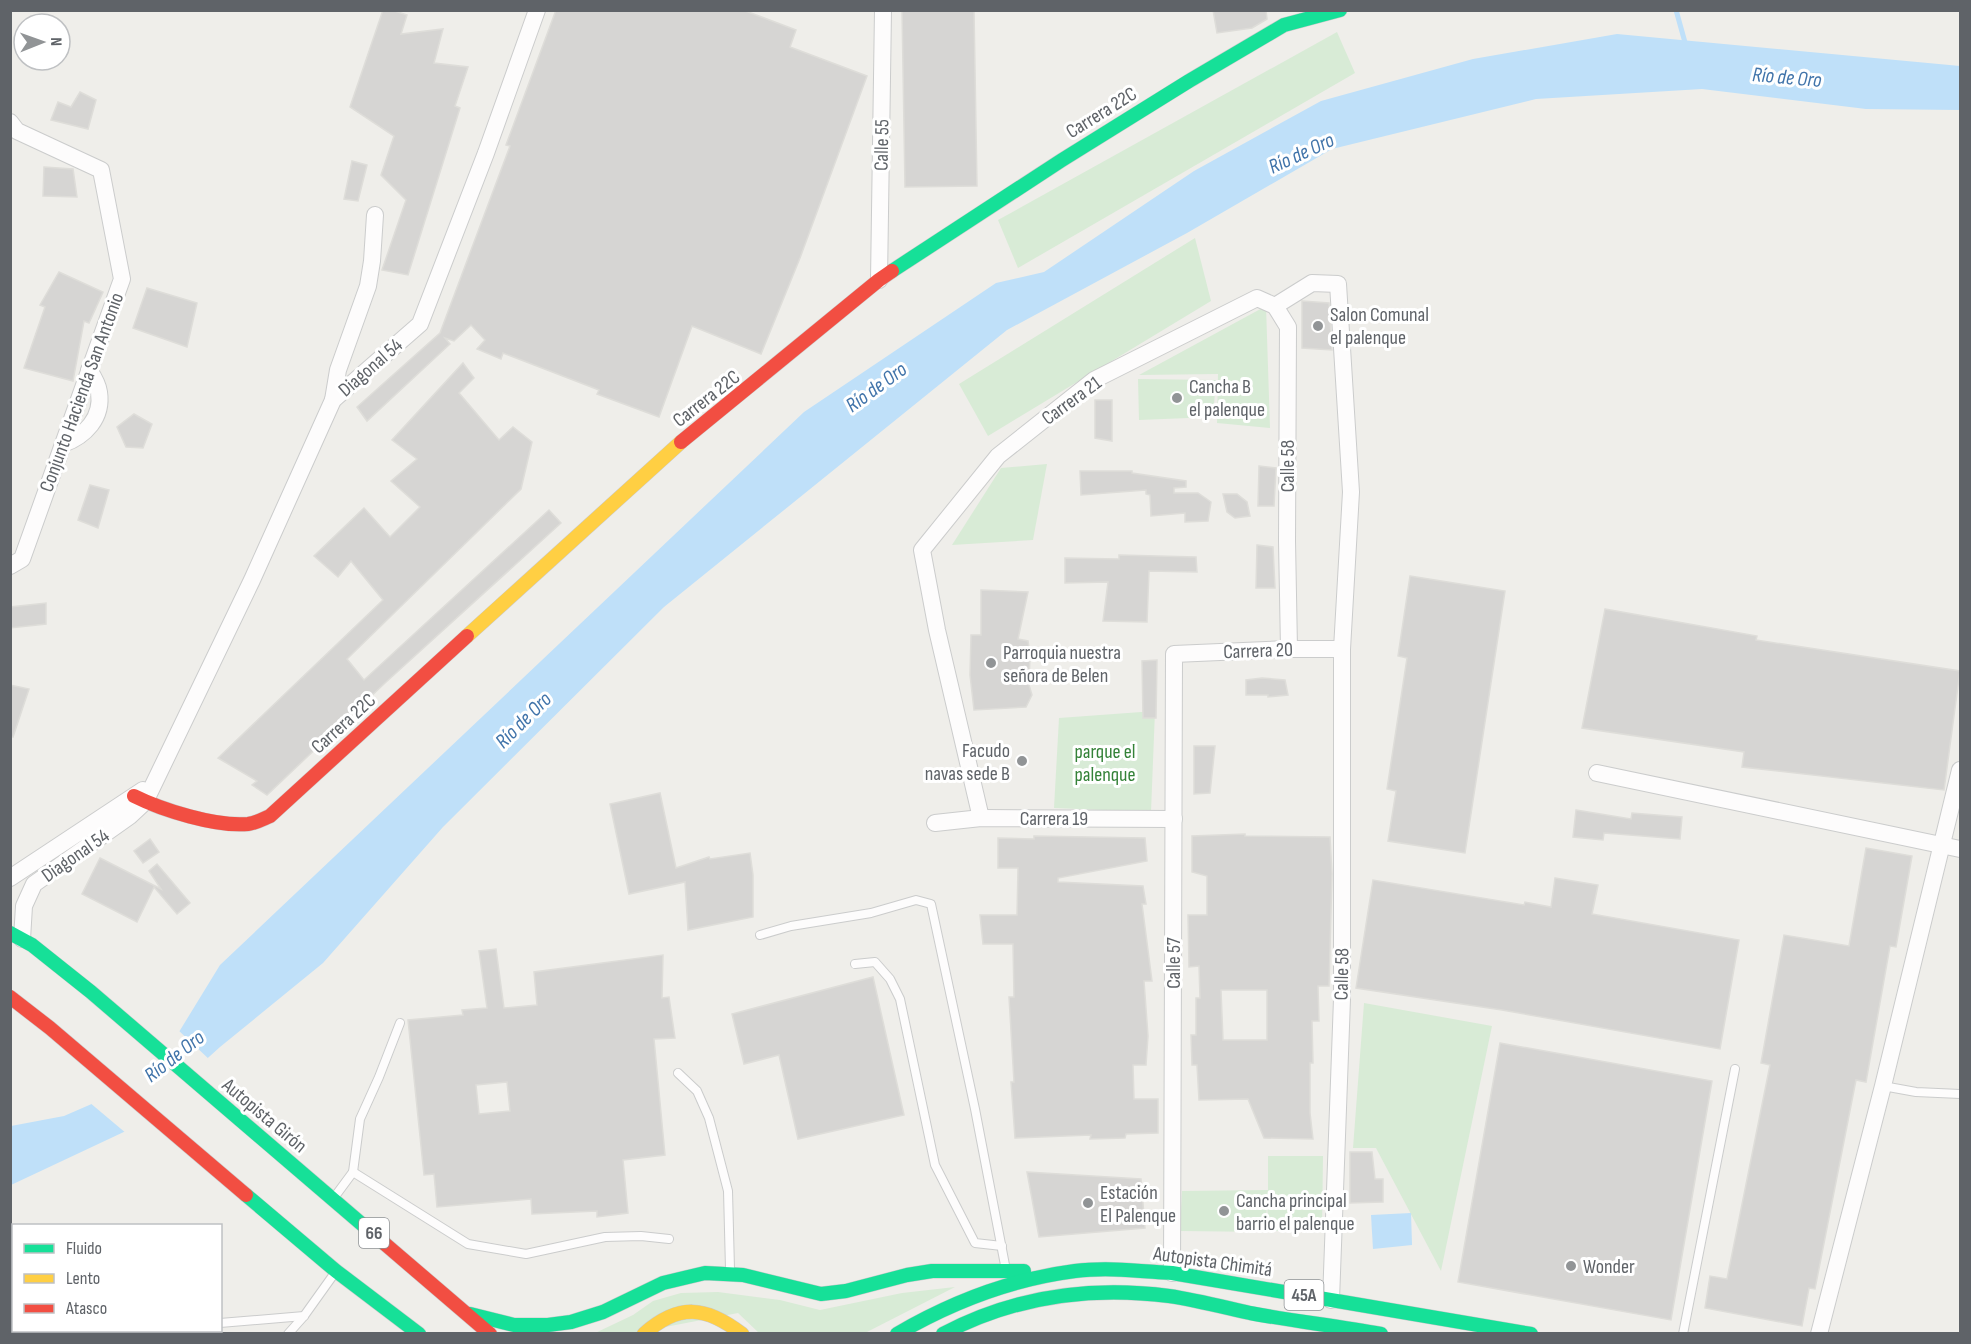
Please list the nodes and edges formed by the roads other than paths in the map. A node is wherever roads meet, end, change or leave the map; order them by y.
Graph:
1 (537, 10) edge
2 (883, 10) edge
3 (1340, 10) edge
4 (1283, 18) edge
5 (10, 122) edge
6 (375, 215) dead end
7 (879, 280) junction
8 (1275, 306) junction
9 (333, 400) junction
10 (10, 566) edge
11 (1289, 649) junction
12 (1342, 649) junction
13 (1174, 654) joint
14 (1960, 770) edge
15 (1597, 773) dead end
16 (139, 799) junction
17 (981, 818) junction
18 (1174, 819) junction
19 (935, 823) dead end
20 (1942, 844) junction
21 (1960, 849) edge
22 (10, 878) edge
23 (760, 935) dead end
24 (16, 936) edge
25 (855, 964) dead end
26 (10, 997) edge
27 (400, 1023) dead end
28 (1735, 1069) dead end
29 (678, 1073) dead end
30 (1883, 1086) junction
31 (1960, 1094) edge
32 (352, 1172) junction
33 (334, 1198) junction
34 (669, 1239) dead end
35 (1002, 1246) junction
36 (336, 1271) junction
37 (1006, 1271) junction
38 (1075, 1272) junction
39 (730, 1273) junction
40 (1172, 1273) junction
41 (1045, 1298) junction
42 (1331, 1300) junction
43 (466, 1313) junction
44 (304, 1316) junction
45 (1005, 1322) dead end
46 (222, 1323) edge
47 (418, 1333) edge
48 (288, 1334) edge
49 (490, 1334) edge
50 (644, 1334) edge
51 (742, 1334) edge
52 (897, 1334) edge
53 (943, 1334) edge
54 (1381, 1334) edge
55 (1531, 1334) edge
56 (1683, 1334) edge
57 (1819, 1334) edge

1 - 9 street, Diagonal 54
2 - 7 street, Calle 55
3 - 4 main road, Carrera 22C
4 - 7 main road, Carrera 22C
5 - 10 street, Conjunto Hacienda San Antonio
6 - 9 street
7 - 16 main road, Carrera 22C
8 - 11 street, Calle 58
8 - 12 street, Calle 58
8 - 17 street, Carrera 21
9 - 16 street, Diagonal 54
11 - 12 street, Carrera 20
11 - 13 street, Carrera 20
12 - 42 street, Calle 58
13 - 18 street, Calle 57
14 - 20 street
15 - 20 street
16 - 22 street, Diagonal 54
16 - 24 street, Diagonal 54
17 - 18 street, Carrera 19
17 - 19 street, Carrera 19
18 - 40 street, Calle 57
20 - 21 street
20 - 30 street
23 - 35 lane
24 - 33 main road, Autopista Girón / 66
25 - 35 lane
26 - 36 main road
27 - 32 lane
28 - 56 lane
29 - 39 lane
30 - 31 lane
30 - 57 street
32 - 33 lane
32 - 34 lane
33 - 43 main road, Autopista Girón / 66
35 - 37 lane
36 - 44 lane
36 - 47 main road
37 - 38 main road
37 - 39 main road
38 - 40 main road, Autopista Chimitá / 45A
38 - 52 main road, Autopista Chimitá / 45A
39 - 43 main road
40 - 42 main road, Autopista Chimitá / 45A
41 - 45 main road
41 - 53 main road, Autopista Chimitá / 45A
41 - 54 main road, Autopista Chimitá / 45A
42 - 55 main road, Autopista Chimitá / 45A
43 - 49 main road, Autopista Girón / 66
44 - 46 lane
44 - 48 lane
50 - 51 main road

